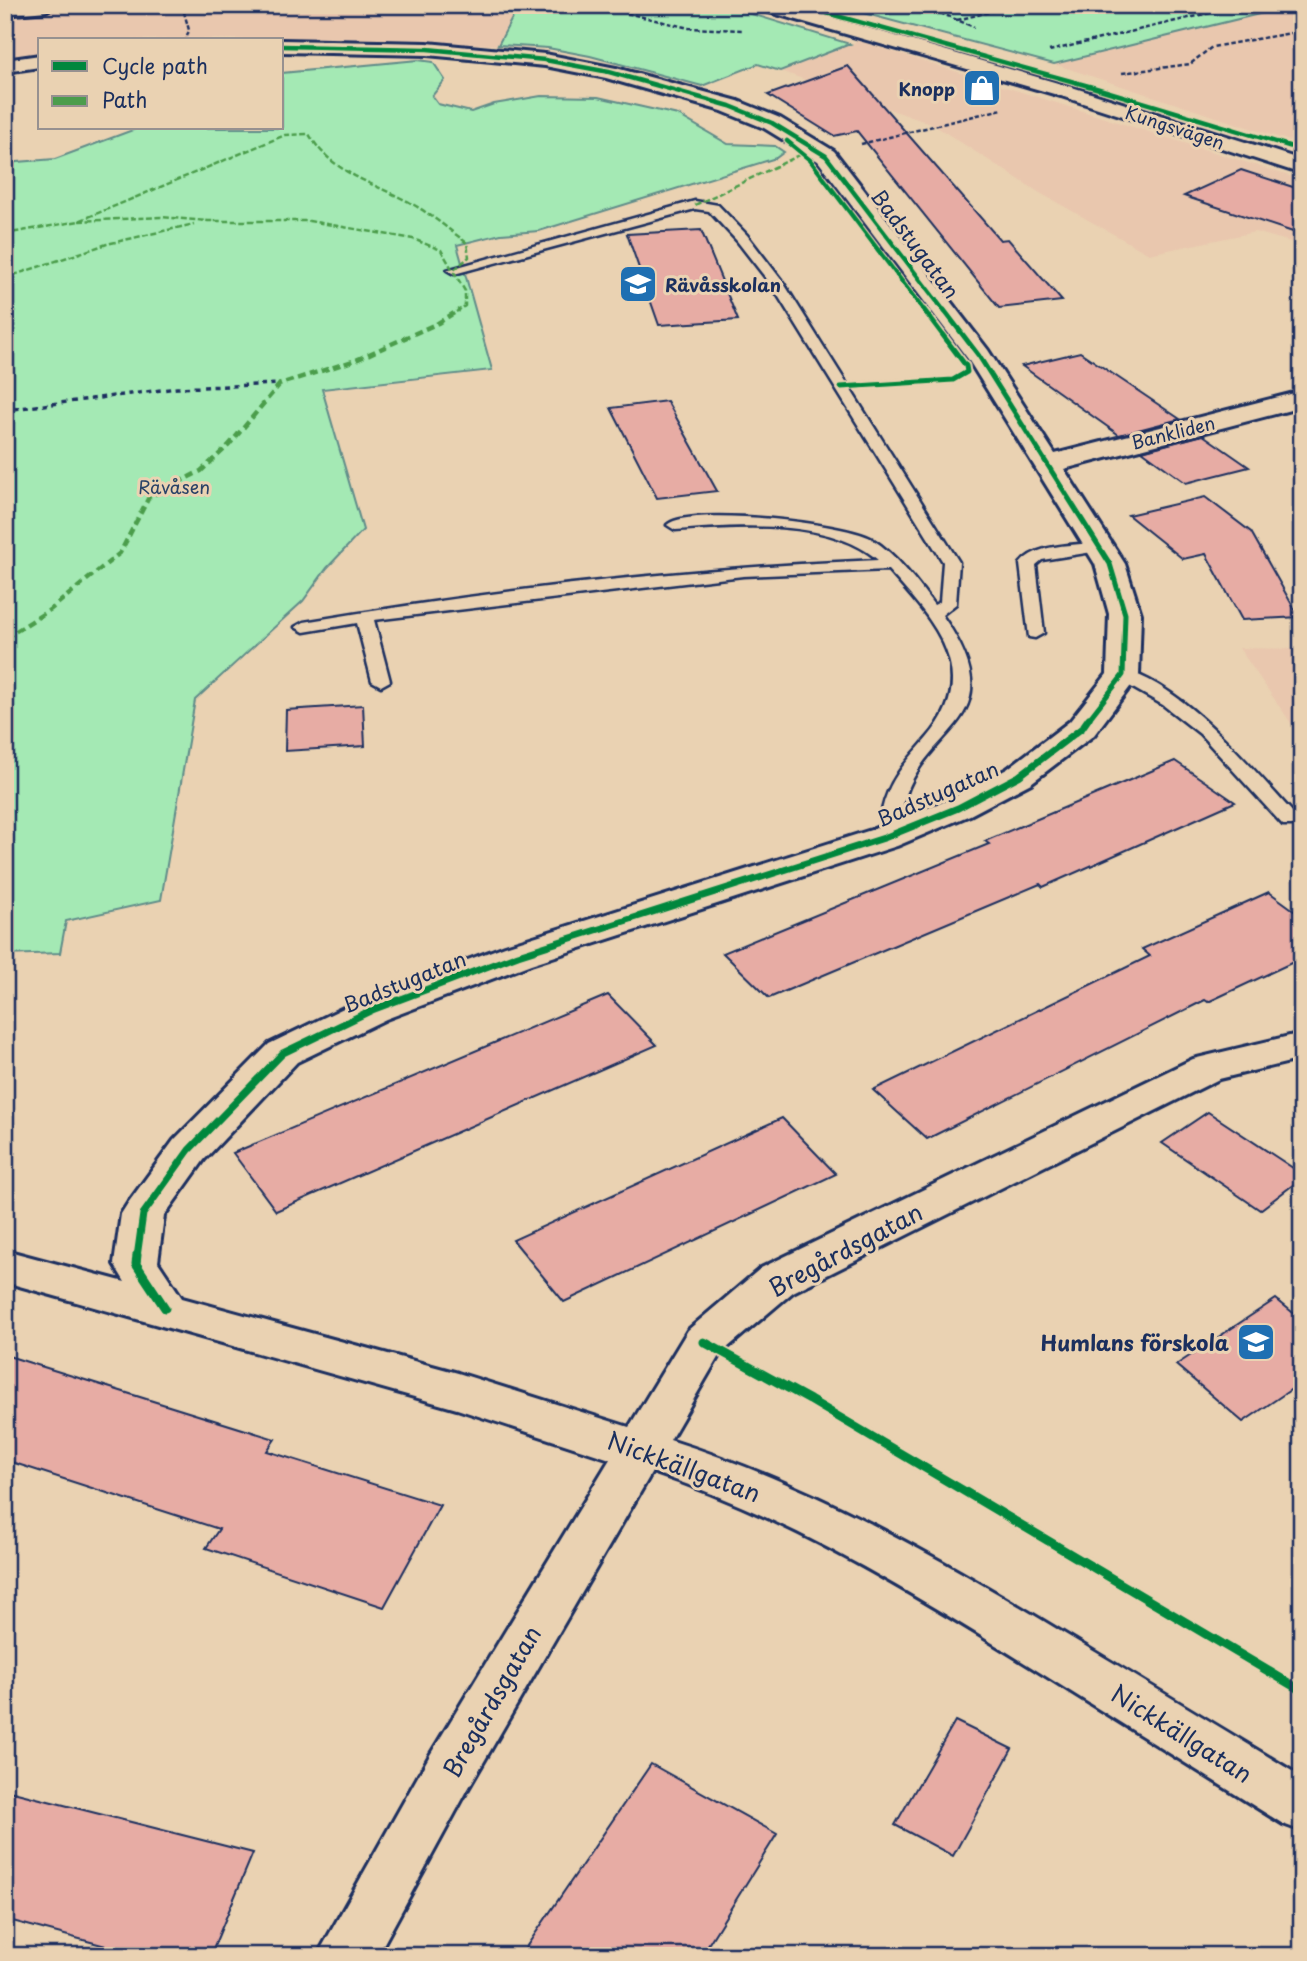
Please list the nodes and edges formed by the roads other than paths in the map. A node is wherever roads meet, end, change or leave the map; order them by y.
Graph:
1 (47, 5) edge
2 (766, 5) edge
3 (5, 9) edge
4 (284, 46) edge
5 (38, 61) edge
6 (5, 66) edge
7 (1302, 167) edge
8 (454, 270) dead end
9 (1302, 399) edge
10 (1045, 465) junction
11 (674, 525) dead end
12 (1099, 547) junction
13 (890, 565) junction
14 (932, 614) junction
15 (364, 616) junction
16 (304, 627) dead end
17 (1035, 634) dead end
18 (1123, 675) junction
19 (381, 681) dead end
20 (1290, 821) dead end
21 (908, 828) junction
22 (1302, 1046) edge
23 (5, 1266) edge
24 (165, 1308) junction
25 (639, 1448) junction
26 (1302, 1806) edge
27 (346, 1956) edge

1 - 3 street
2 - 7 street, Kungsvägen
4 - 10 street, Badstugatan
5 - 6 street
8 - 14 lane
9 - 10 street, Bankliden
10 - 12 street, Badstugatan
11 - 13 lane
12 - 17 lane
12 - 18 street, Badstugatan
13 - 14 lane
13 - 15 lane
14 - 21 lane
15 - 16 lane
15 - 19 lane
18 - 20 lane
18 - 21 street, Badstugatan
21 - 24 street, Badstugatan
22 - 25 street, Bregårdsgatan
23 - 24 street, Nickkällgatan
24 - 25 street, Nickkällgatan
25 - 26 street, Nickkällgatan
25 - 27 street, Bregårdsgatan

